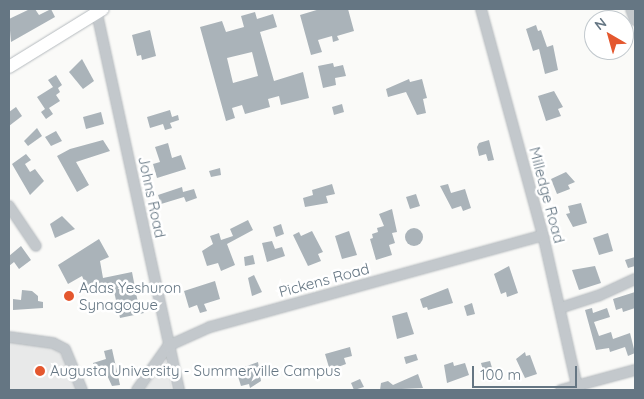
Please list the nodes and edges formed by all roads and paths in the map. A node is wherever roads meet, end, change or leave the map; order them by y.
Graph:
1 (481, 9) edge
2 (631, 9) edge
3 (99, 10) edge
4 (635, 20) edge
5 (9, 67) edge
6 (9, 206) edge
7 (543, 236) junction
8 (36, 246) dead end
9 (635, 279) edge
10 (560, 308) junction
11 (9, 337) edge
12 (168, 346) junction
13 (635, 370) edge
14 (577, 388) edge
15 (82, 390) edge
16 (137, 390) edge
17 (179, 390) edge
18 (561, 390) edge

1 - 7 street, Milledge Road
2 - 4 street
3 - 5 main road
3 - 12 street, Johns Road
6 - 8 street
7 - 10 street, Milledge Road
7 - 12 street, Pickens Road
9 - 10 street
10 - 14 street, Milledge Road
11 - 15 street
12 - 16 street
12 - 17 street, Johns Road
13 - 14 street
14 - 18 street

